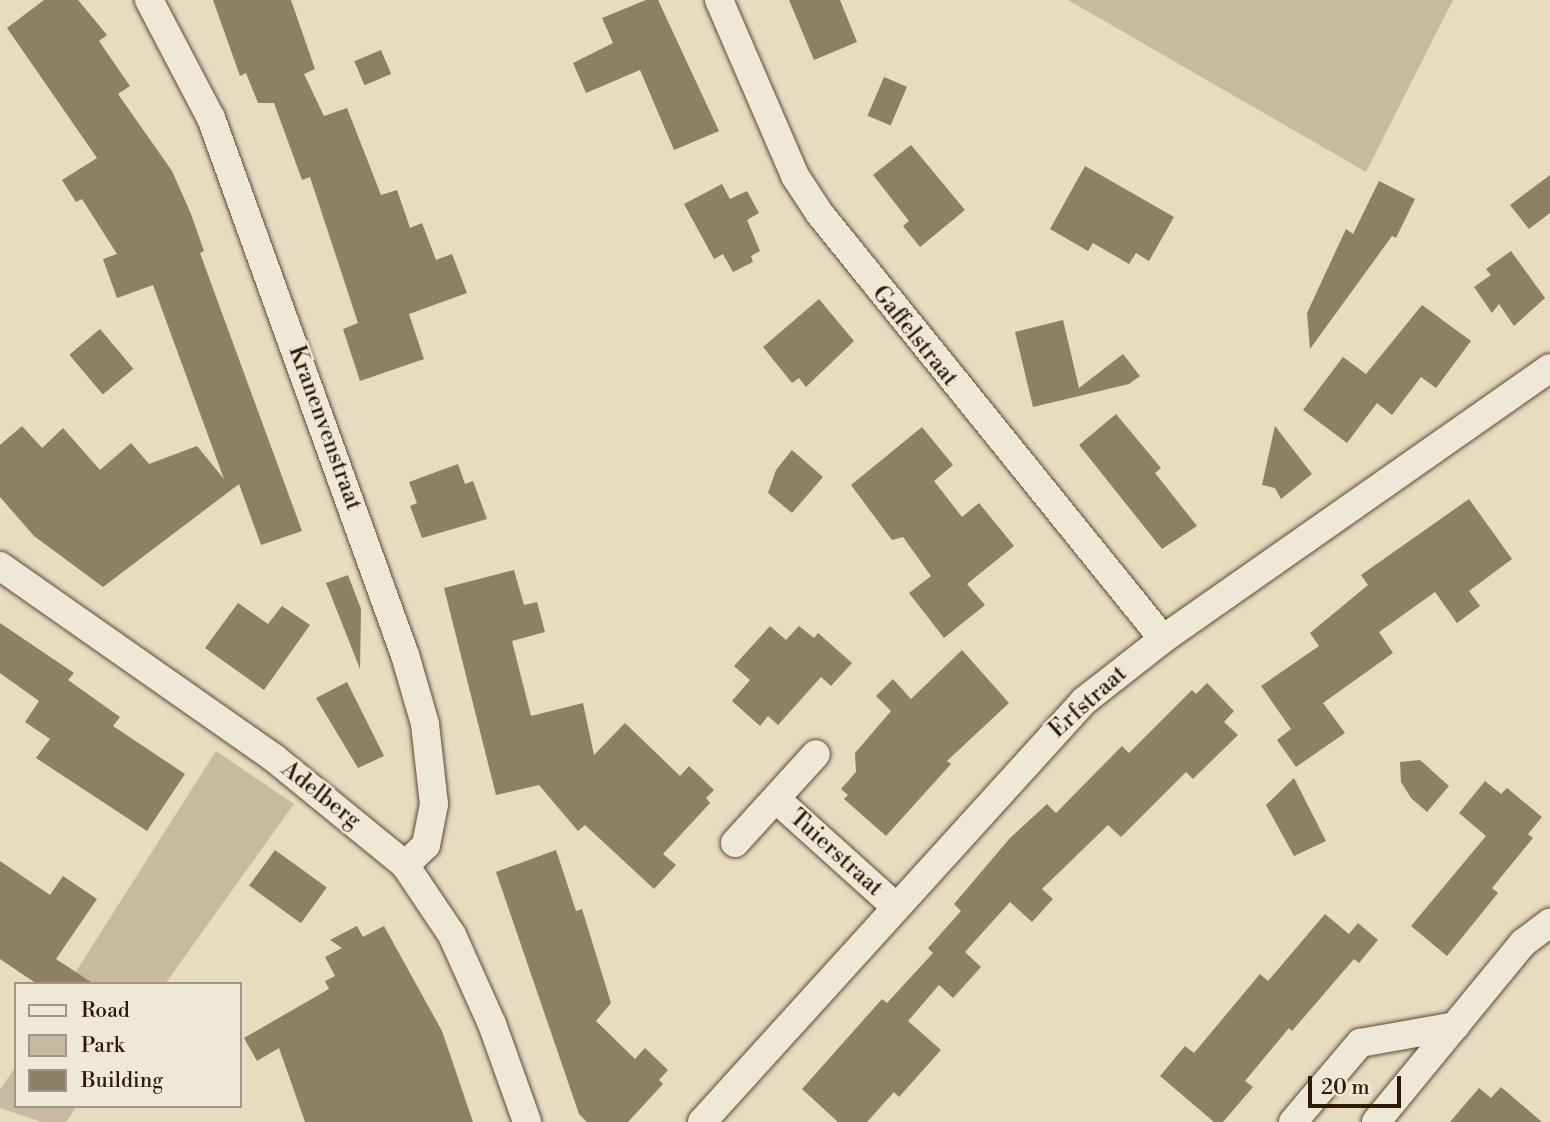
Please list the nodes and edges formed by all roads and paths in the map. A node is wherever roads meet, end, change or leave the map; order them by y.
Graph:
1 (149, 0) edge
2 (719, 0) edge
3 (1550, 368) edge
4 (0, 566) edge
5 (1163, 639) junction
6 (816, 754) dead end
7 (776, 799) junction
8 (735, 843) dead end
9 (405, 865) junction
10 (895, 907) junction
11 (1550, 923) edge
12 (1455, 1026) junction
13 (527, 1122) edge
14 (702, 1122) edge
15 (1293, 1122) edge
16 (1376, 1122) edge

1 - 9 street, Kranenvenstraat
2 - 5 street, Gaffelstraat
3 - 5 street, Erfstraat
4 - 9 street, Adelberg
5 - 10 street, Erfstraat
6 - 7 street, Tuierstraat
7 - 8 street, Tuierstraat
7 - 10 street, Tuierstraat
9 - 13 street, Adelberg
10 - 14 street, Erfstraat
11 - 12 street
12 - 15 street
12 - 16 street

